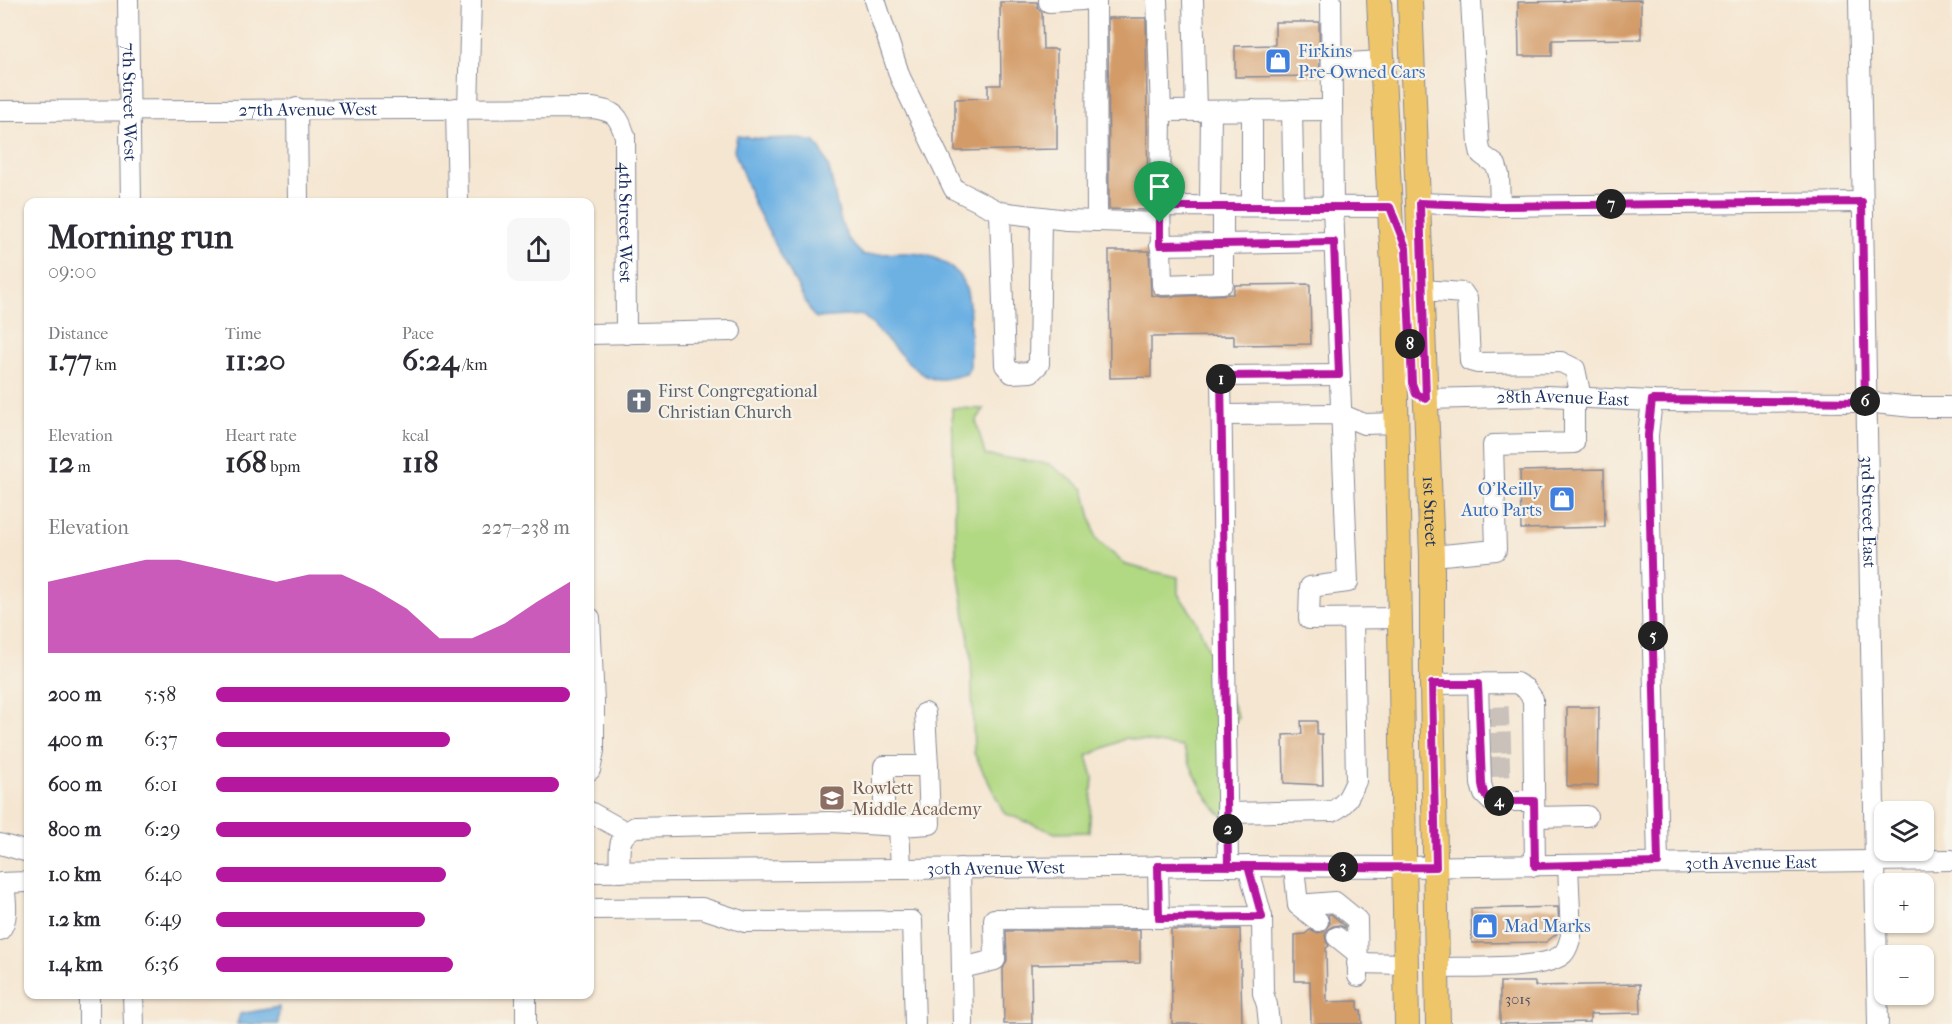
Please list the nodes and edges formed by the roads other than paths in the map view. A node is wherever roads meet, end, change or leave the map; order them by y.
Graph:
1 (128, 0) edge
2 (471, 0) edge
3 (874, 0) edge
4 (1049, 0) edge
5 (1083, 0) edge
6 (1096, 0) edge
7 (1157, 0) edge
8 (1193, 0) edge
9 (1331, 0) edge
10 (1379, 0) edge
11 (1410, 0) edge
12 (1471, 0) edge
13 (1859, 0) edge
14 (1381, 61) junction
15 (1332, 64) junction
16 (297, 108) junction
17 (462, 108) junction
18 (130, 109) junction
19 (1252, 110) junction
20 (1292, 110) junction
21 (1332, 110) junction
22 (0, 111) edge
23 (1161, 111) junction
24 (1203, 111) junction
25 (614, 114) joint
26 (131, 198) edge
27 (298, 198) edge
28 (458, 198) edge
29 (1862, 202) junction
30 (1420, 203) junction
31 (1216, 206) junction
32 (1252, 206) junction
33 (1294, 206) junction
34 (1333, 206) junction
35 (1500, 206) junction
36 (1390, 207) junction
37 (1000, 212) junction
38 (1160, 215) junction
39 (1041, 217) junction
40 (1097, 221) junction
41 (1334, 242) junction
42 (1223, 244) junction
43 (1160, 245) junction
44 (1423, 290) junction
45 (731, 331) dead end
46 (594, 334) edge
47 (626, 334) junction
48 (1339, 375) junction
49 (1577, 397) junction
50 (1426, 399) junction
51 (1652, 400) junction
52 (1865, 402) junction
53 (1952, 407) edge
54 (1340, 414) junction
55 (1222, 415) junction
56 (1396, 423) junction
57 (1432, 556) junction
58 (1400, 618) junction
59 (1353, 619) junction
60 (1431, 639) junction
61 (1432, 684) junction
62 (1478, 684) junction
63 (594, 702) edge
64 (925, 713) dead end
65 (594, 751) edge
66 (928, 766) junction
67 (1534, 809) junction
68 (1227, 813) junction
69 (594, 814) edge
70 (1587, 816) dead end
71 (892, 826) junction
72 (626, 832) junction
73 (0, 844) edge
74 (24, 851) edge
75 (1952, 860) edge
76 (1874, 862) junction
77 (1658, 863) junction
78 (1568, 865) junction
79 (1158, 866) junction
80 (1238, 866) junction
81 (1535, 866) junction
82 (1294, 867) junction
83 (1404, 867) junction
84 (1436, 867) junction
85 (960, 868) junction
86 (901, 869) junction
87 (594, 872) edge
88 (620, 872) junction
89 (24, 882) edge
90 (2, 883) edge
91 (1298, 905) junction
92 (594, 909) edge
93 (1262, 917) junction
94 (1159, 918) junction
95 (1318, 921) dead end
96 (0, 930) edge
97 (1337, 937) dead end
98 (1357, 964) junction
99 (1406, 964) junction
100 (962, 968) junction
101 (1437, 968) junction
102 (89, 999) edge
103 (133, 999) edge
104 (526, 999) edge
105 (89, 1024) edge
106 (134, 1024) edge
107 (526, 1024) edge
108 (915, 1024) edge
109 (963, 1024) edge
110 (1269, 1024) edge
111 (1407, 1024) edge
112 (1438, 1024) edge
113 (1878, 1024) edge

1 - 18 street, 7th Street West
2 - 17 street
3 - 37 street
4 - 5 street
6 - 40 street
7 - 23 street
8 - 24 street
9 - 15 street
10 - 14 main road, 1st Street
11 - 30 main road, 1st Street
12 - 35 street
13 - 29 street, 3rd Street East
14 - 15 street
14 - 36 main road, 1st Street
15 - 21 street
16 - 17 street, 27th Avenue West
16 - 18 street, 27th Avenue West
16 - 27 street
17 - 25 street, 27th Avenue West
17 - 28 street
18 - 22 street, 27th Avenue West
18 - 26 street, 7th Street West
19 - 20 street
19 - 24 street
19 - 32 street
20 - 21 street
20 - 33 street
21 - 34 street
23 - 24 street
23 - 38 street
24 - 31 street
25 - 47 street, 4th Street West
29 - 35 street
29 - 52 street, 3rd Street East
30 - 35 street
30 - 44 main road, 1st Street
31 - 32 street
31 - 38 street
31 - 42 street
32 - 33 street
33 - 34 street
34 - 36 street
34 - 41 street
36 - 50 main road
36 - 56 main road, 1st Street
37 - 39 street
37 - 39 street
38 - 40 street
38 - 43 street
39 - 40 street
41 - 42 street
41 - 48 street
42 - 43 street
42 - 43 street
44 - 49 street
44 - 50 main road, 1st Street
45 - 47 street
46 - 47 street
48 - 54 street
48 - 55 street
49 - 50 street, 28th Avenue East
49 - 51 street, 28th Avenue East
49 - 57 street
50 - 57 main road, 1st Street
51 - 52 street, 28th Avenue East
51 - 77 street
52 - 53 street, 28th Avenue East
52 - 76 street, 3rd Street East
54 - 55 street
54 - 56 street
54 - 59 street
55 - 68 street
56 - 58 main road, 1st Street
56 - 60 main road
57 - 60 main road, 1st Street
58 - 59 street
58 - 83 main road, 1st Street
59 - 68 street
60 - 61 main road, 1st Street
61 - 62 street
61 - 84 main road, 1st Street
62 - 67 street
62 - 67 street
63 - 65 street
64 - 66 street
66 - 71 street
66 - 71 street
67 - 70 street
67 - 81 street
68 - 80 street
69 - 72 street
71 - 72 street
71 - 86 street
72 - 88 street
73 - 74 street
75 - 76 street, 30th Avenue East
76 - 77 street, 30th Avenue East
76 - 113 street, 3rd Street East
77 - 78 street, 30th Avenue East
78 - 81 street, 30th Avenue East
78 - 101 street
79 - 80 street, 30th Avenue West
79 - 85 street, 30th Avenue West
79 - 94 street
80 - 82 street, 30th Avenue West
80 - 93 street
81 - 84 street, 30th Avenue East
82 - 83 street, 30th Avenue West
82 - 91 street
83 - 84 street, 30th Avenue East
83 - 99 main road, 1st Street
84 - 101 main road, 1st Street
85 - 86 street, 30th Avenue West
85 - 100 street
86 - 88 street, 30th Avenue West
87 - 88 street, 30th Avenue West
89 - 90 street
90 - 96 street
91 - 95 street
91 - 98 street
92 - 108 street
93 - 94 street
93 - 110 street
94 - 100 street
97 - 98 street
98 - 99 street
99 - 111 main road, 1st Street
100 - 109 street
101 - 112 main road, 1st Street
102 - 105 street
103 - 106 street
104 - 107 street

